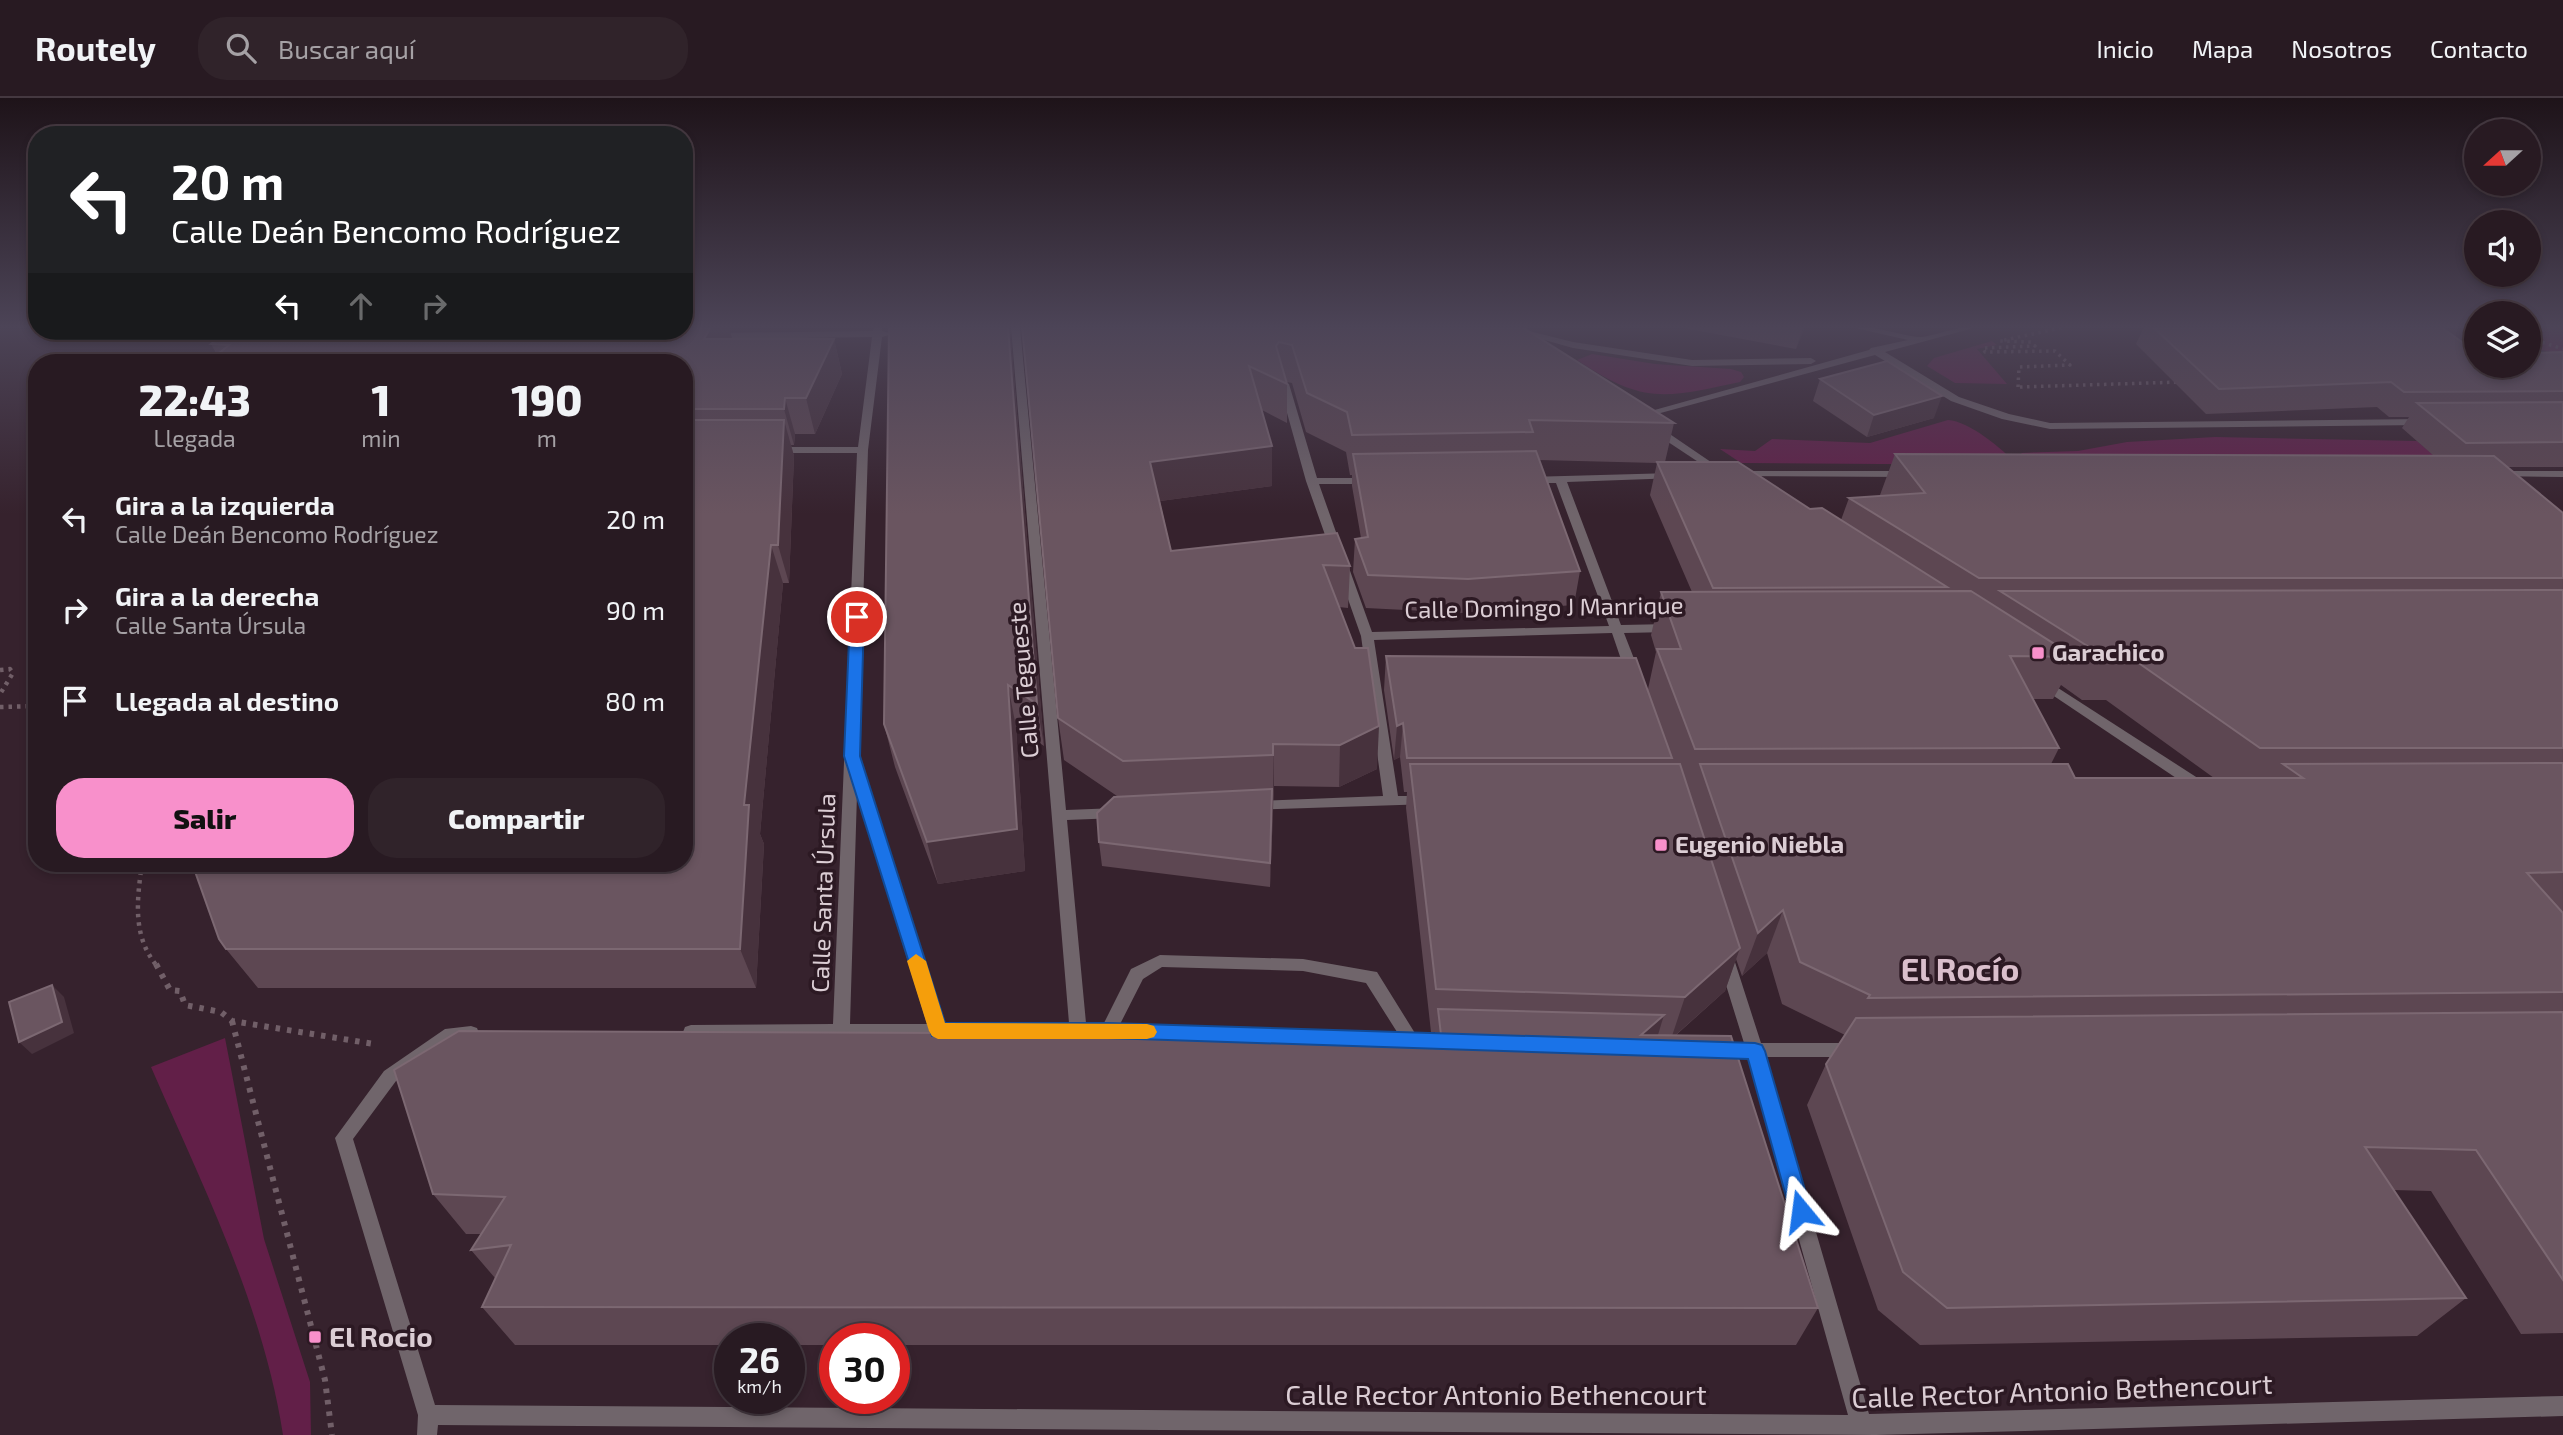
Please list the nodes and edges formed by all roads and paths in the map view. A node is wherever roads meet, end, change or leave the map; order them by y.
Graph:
1 (871, 389) edge
2 (1021, 389) edge
3 (1286, 389) edge
4 (1727, 389) edge
5 (1939, 389) edge
6 (2438, 422) edge
7 (767, 450) edge
8 (863, 450) junction
9 (1724, 474) junction
10 (1919, 474) edge
11 (2489, 474) edge
12 (2563, 474) edge
13 (1683, 475) edge
14 (1697, 475) edge
15 (1519, 480) edge
16 (1560, 480) junction
17 (1312, 481) junction
18 (1381, 481) edge
19 (1748, 489) edge
20 (1617, 628) junction
21 (1685, 628) edge
22 (1367, 636) junction
23 (0, 670) edge
24 (2026, 671) edge
25 (0, 694) edge
26 (1640, 694) edge
27 (28, 706) edge
28 (0, 707) edge
29 (852, 756) junction
30 (2203, 797) edge
31 (1391, 800) junction
32 (1446, 800) edge
33 (1239, 807) edge
34 (1128, 812) edge
35 (1059, 815) junction
36 (141, 872) edge
37 (1722, 945) edge
38 (232, 1021) junction
39 (1078, 1030) junction
40 (841, 1031) junction
41 (938, 1031) junction
42 (1108, 1031) junction
43 (674, 1032) edge
44 (493, 1033) edge
45 (1273, 1035) edge
46 (1382, 1038) edge
47 (1701, 1049) edge
48 (1867, 1050) edge
49 (1755, 1051) junction
50 (423, 1052) junction
51 (2563, 1406) edge
52 (427, 1425) edge
53 (1863, 1430) edge
54 (332, 1435) edge

1 - 8 street, Calle Santa Úrsula
2 - 35 street, Calle Tegueste
3 - 17 street
4 - 9 street
5 - 6 street
7 - 8 street
8 - 29 street, Calle Santa Úrsula
9 - 10 street
9 - 14 street
9 - 19 street
11 - 12 street
13 - 16 street
15 - 16 street
16 - 20 street
17 - 18 street
17 - 22 street
20 - 21 street, Calle Domingo J Manrique
20 - 22 street, Calle Domingo J Manrique
20 - 26 street
22 - 31 street
23 - 25 path
24 - 30 street
27 - 28 path
29 - 40 street, Calle Santa Úrsula
29 - 41 street, Calle Santa Úrsula
31 - 32 street
31 - 33 street
34 - 35 street
35 - 39 street, Calle Tegueste
36 - 38 path
37 - 49 street
38 - 50 path
38 - 54 path
39 - 41 street
39 - 42 street
40 - 41 street
40 - 43 street
42 - 45 street
42 - 46 street
44 - 50 street
47 - 49 street
48 - 49 street
49 - 53 street
50 - 52 street
51 - 53 street, Calle Rector Antonio Bethencourt
52 - 53 street, Calle Rector Antonio Bethencourt

